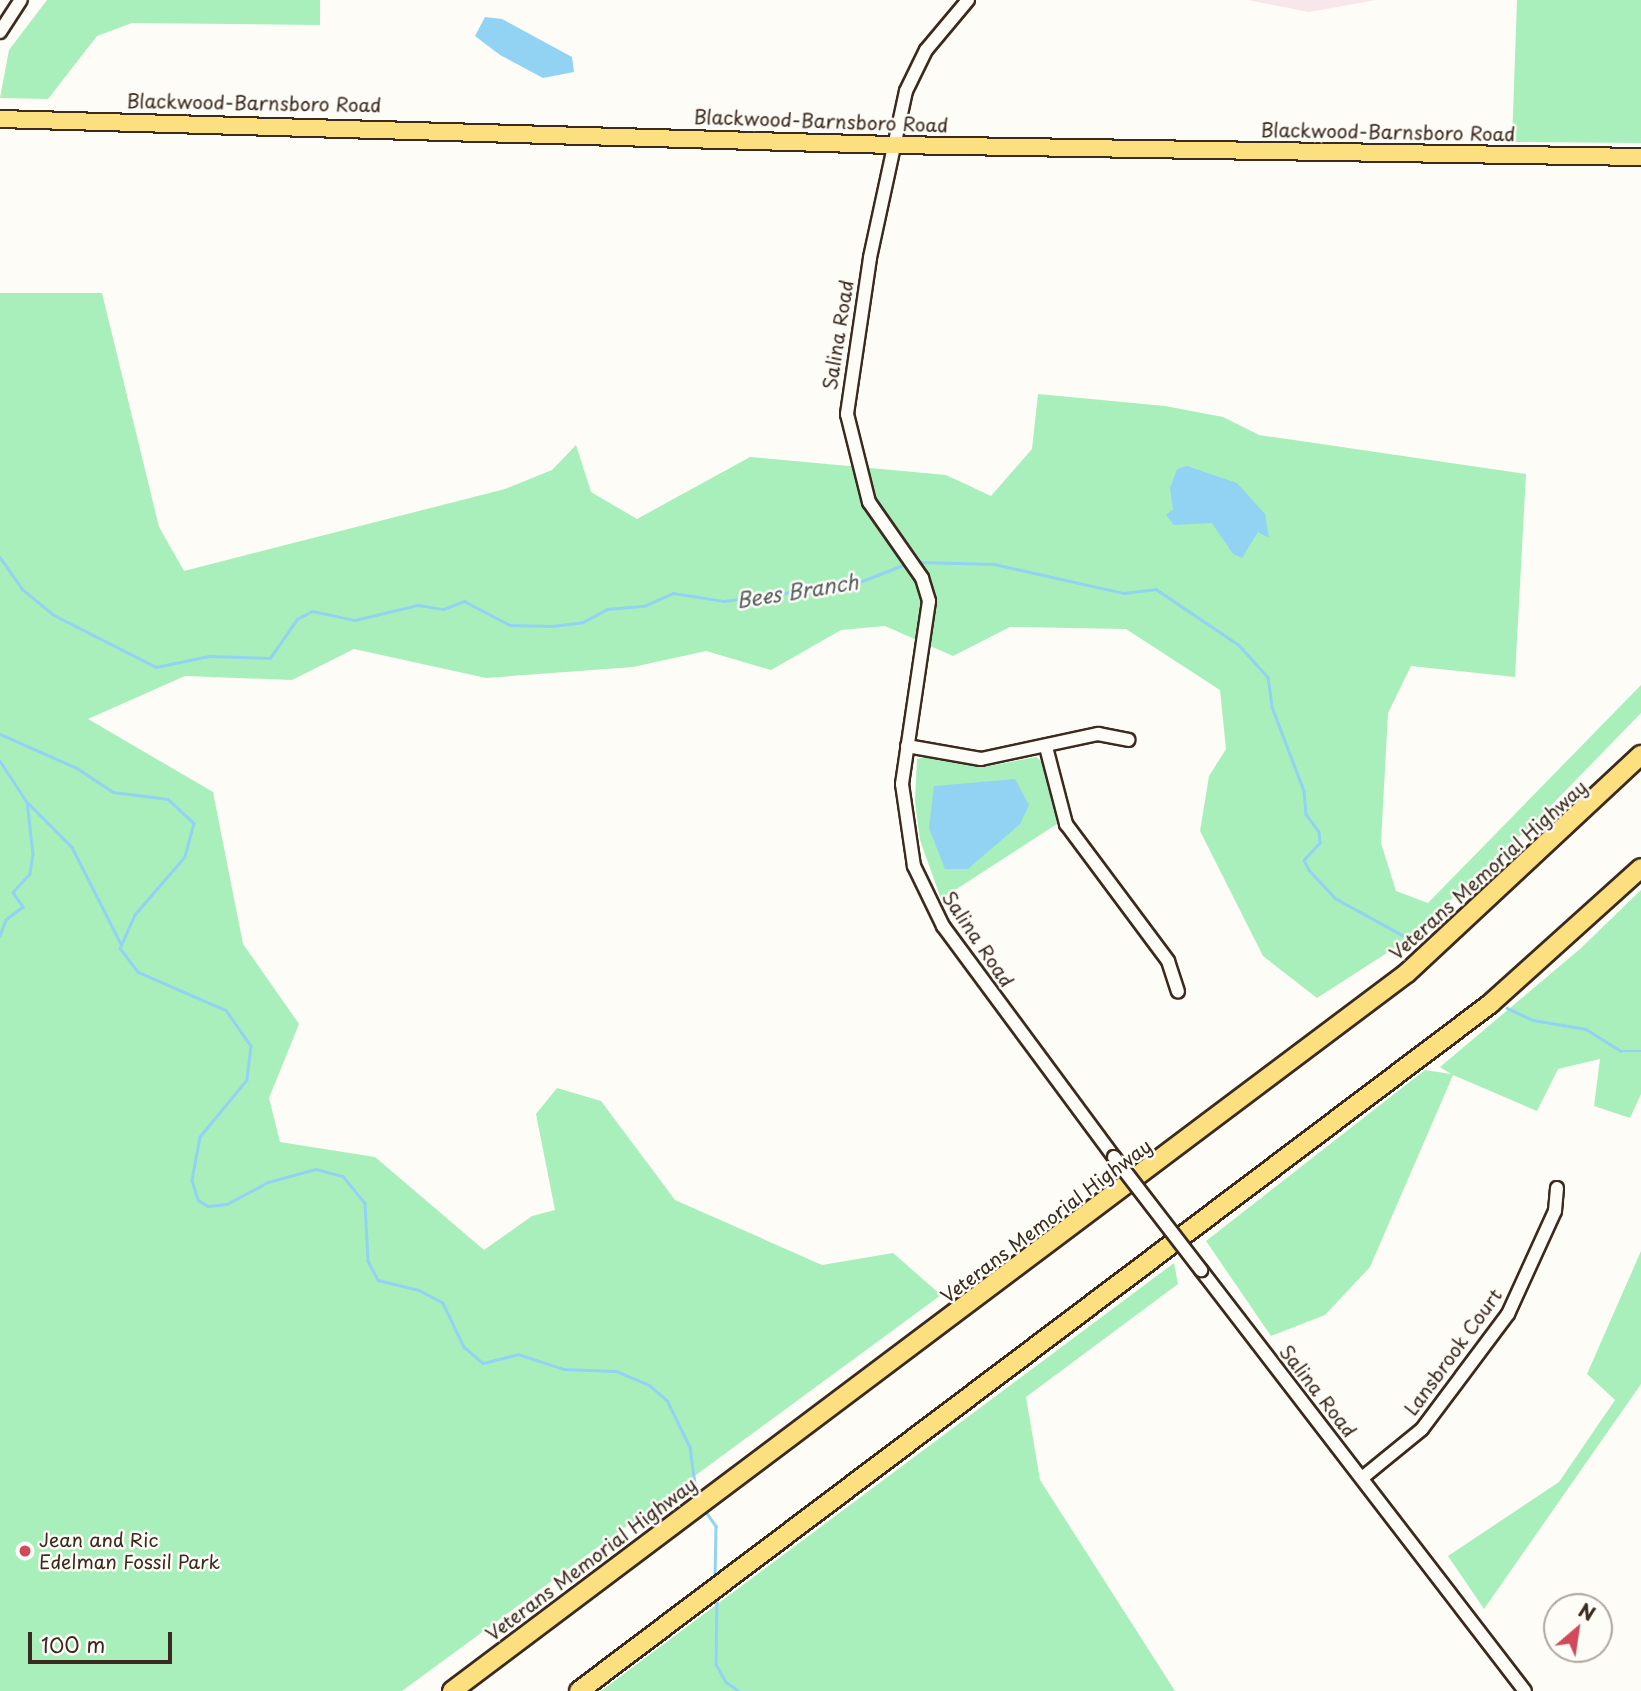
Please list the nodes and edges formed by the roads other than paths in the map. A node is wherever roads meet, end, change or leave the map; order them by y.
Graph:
1 (21, 0) edge
2 (968, 0) edge
3 (0, 32) edge
4 (0, 119) edge
5 (893, 145) junction
6 (1641, 158) edge
7 (1128, 740) dead end
8 (907, 746) junction
9 (1046, 747) junction
10 (1641, 755) edge
11 (1641, 868) edge
12 (1178, 991) dead end
13 (1557, 1188) dead end
14 (1363, 1478) junction
15 (452, 1691) edge
16 (579, 1691) edge
17 (1525, 1691) edge

1 - 3 street
2 - 5 street, Salina Road
4 - 5 main road, Blackwood-Barnsboro Road
5 - 6 main road, Blackwood-Barnsboro Road
5 - 8 street, Salina Road
7 - 9 street
8 - 9 street
8 - 14 street, Salina Road, bridge
9 - 12 street
10 - 15 highway, Veterans Memorial Highway
11 - 16 highway
13 - 14 street, Lansbrook Court
14 - 17 street, Salina Road

